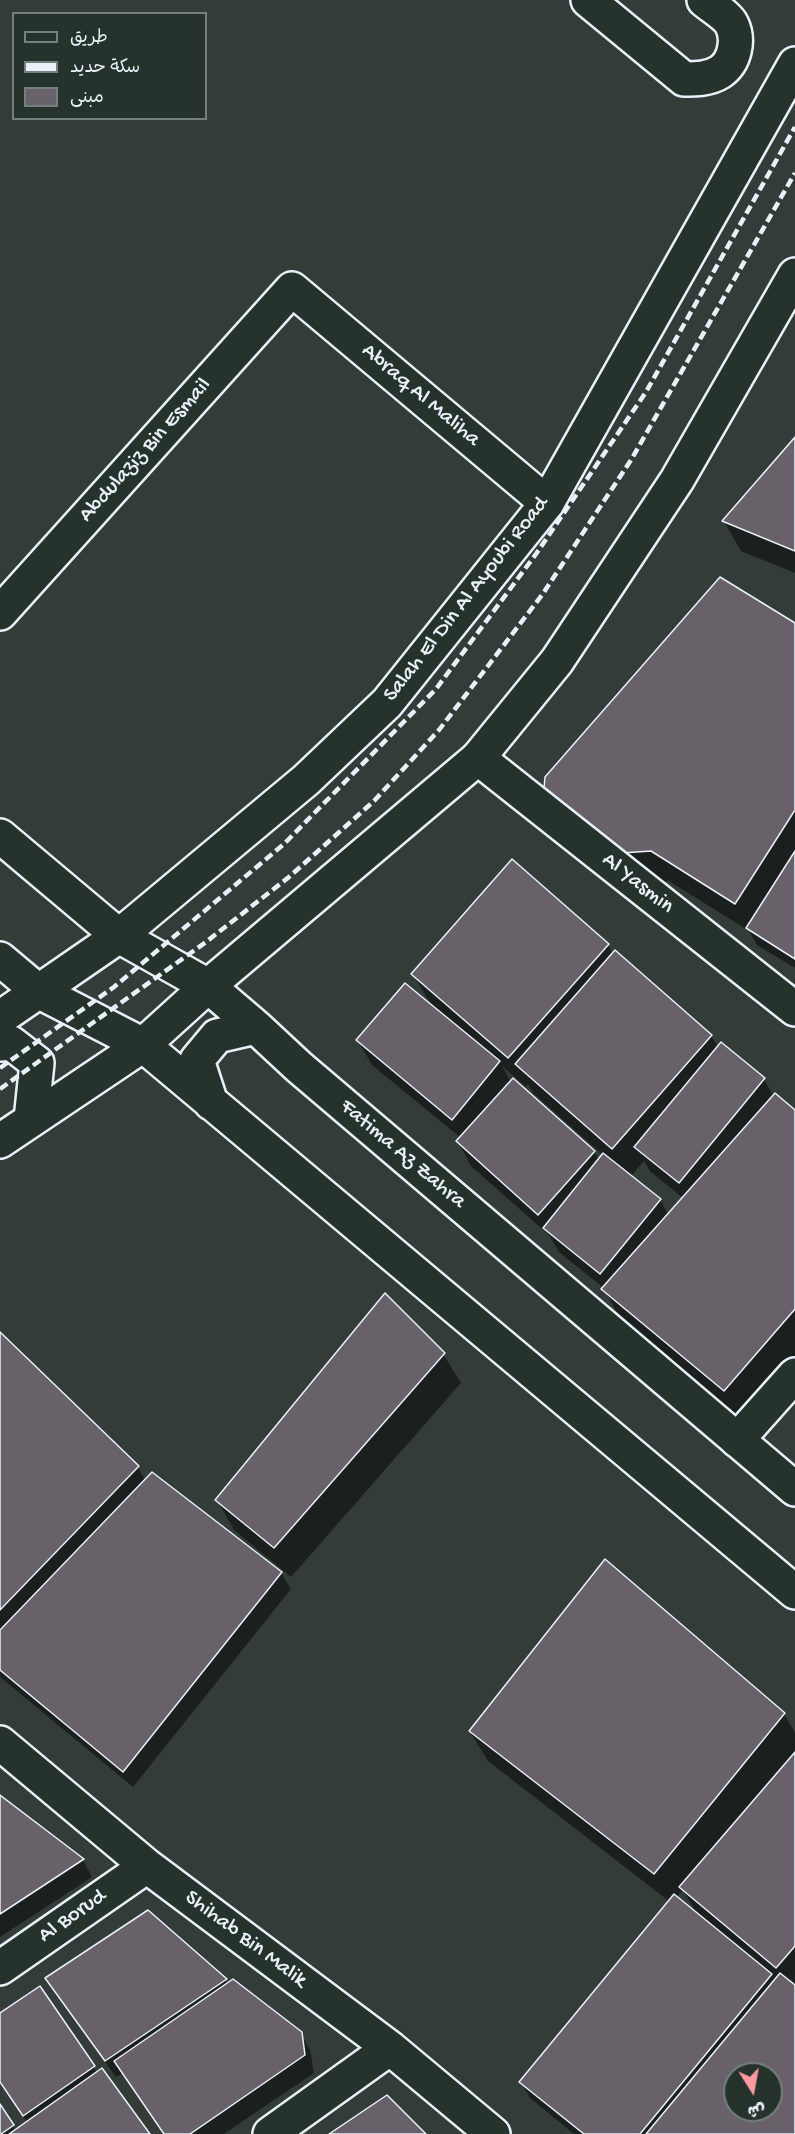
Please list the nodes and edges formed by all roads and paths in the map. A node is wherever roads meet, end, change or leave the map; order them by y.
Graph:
1 (588, 0) edge
2 (704, 0) edge
3 (795, 64) edge
4 (795, 275) edge
5 (292, 290) joint
6 (547, 503) junction
7 (0, 613) edge
8 (478, 758) junction
9 (0, 836) edge
10 (119, 936) junction
11 (0, 959) edge
12 (208, 986) junction
13 (38, 992) junction
14 (795, 1009) edge
15 (0, 1018) edge
16 (256, 1027) junction
17 (0, 1044) edge
18 (143, 1046) junction
19 (212, 1103) junction
20 (31, 1120) junction
21 (0, 1141) edge
22 (795, 1375) edge
23 (736, 1440) junction
24 (795, 1490) edge
25 (795, 1592) edge
26 (0, 1743) edge
27 (147, 1866) junction
28 (0, 1968) edge
29 (390, 2048) junction
30 (270, 2134) edge
31 (492, 2134) edge

1 - 2 main road
3 - 6 main road, Salah El Din Al Ayoubi Road
4 - 8 main road
5 - 6 main road, Abraq Al Maliha
5 - 7 main road, Abdulaziz Bin Esmail
6 - 10 main road, Salah El Din Al Ayoubi Road
8 - 12 main road
8 - 14 main road, Al Yasmin
9 - 10 main road, Fatima Az Zahra
10 - 12 main road, Fatima Az Zahra
10 - 13 main road, Salah El Din Al Ayoubi Road
11 - 13 main road
12 - 16 main road, Fatima Az Zahra
12 - 18 main road
13 - 15 main road, Salah El Din Al Ayoubi Road
13 - 18 main road
16 - 19 main road
16 - 23 main road, Fatima Az Zahra
17 - 20 main road
18 - 19 main road
18 - 20 main road
19 - 25 main road
20 - 21 main road
22 - 23 main road
23 - 24 main road, Fatima Az Zahra
26 - 27 main road, Shihab Bin Malik
27 - 28 main road, Al Borud
27 - 29 main road, Shihab Bin Malik
29 - 30 main road
29 - 31 main road, Shihab Bin Malik

